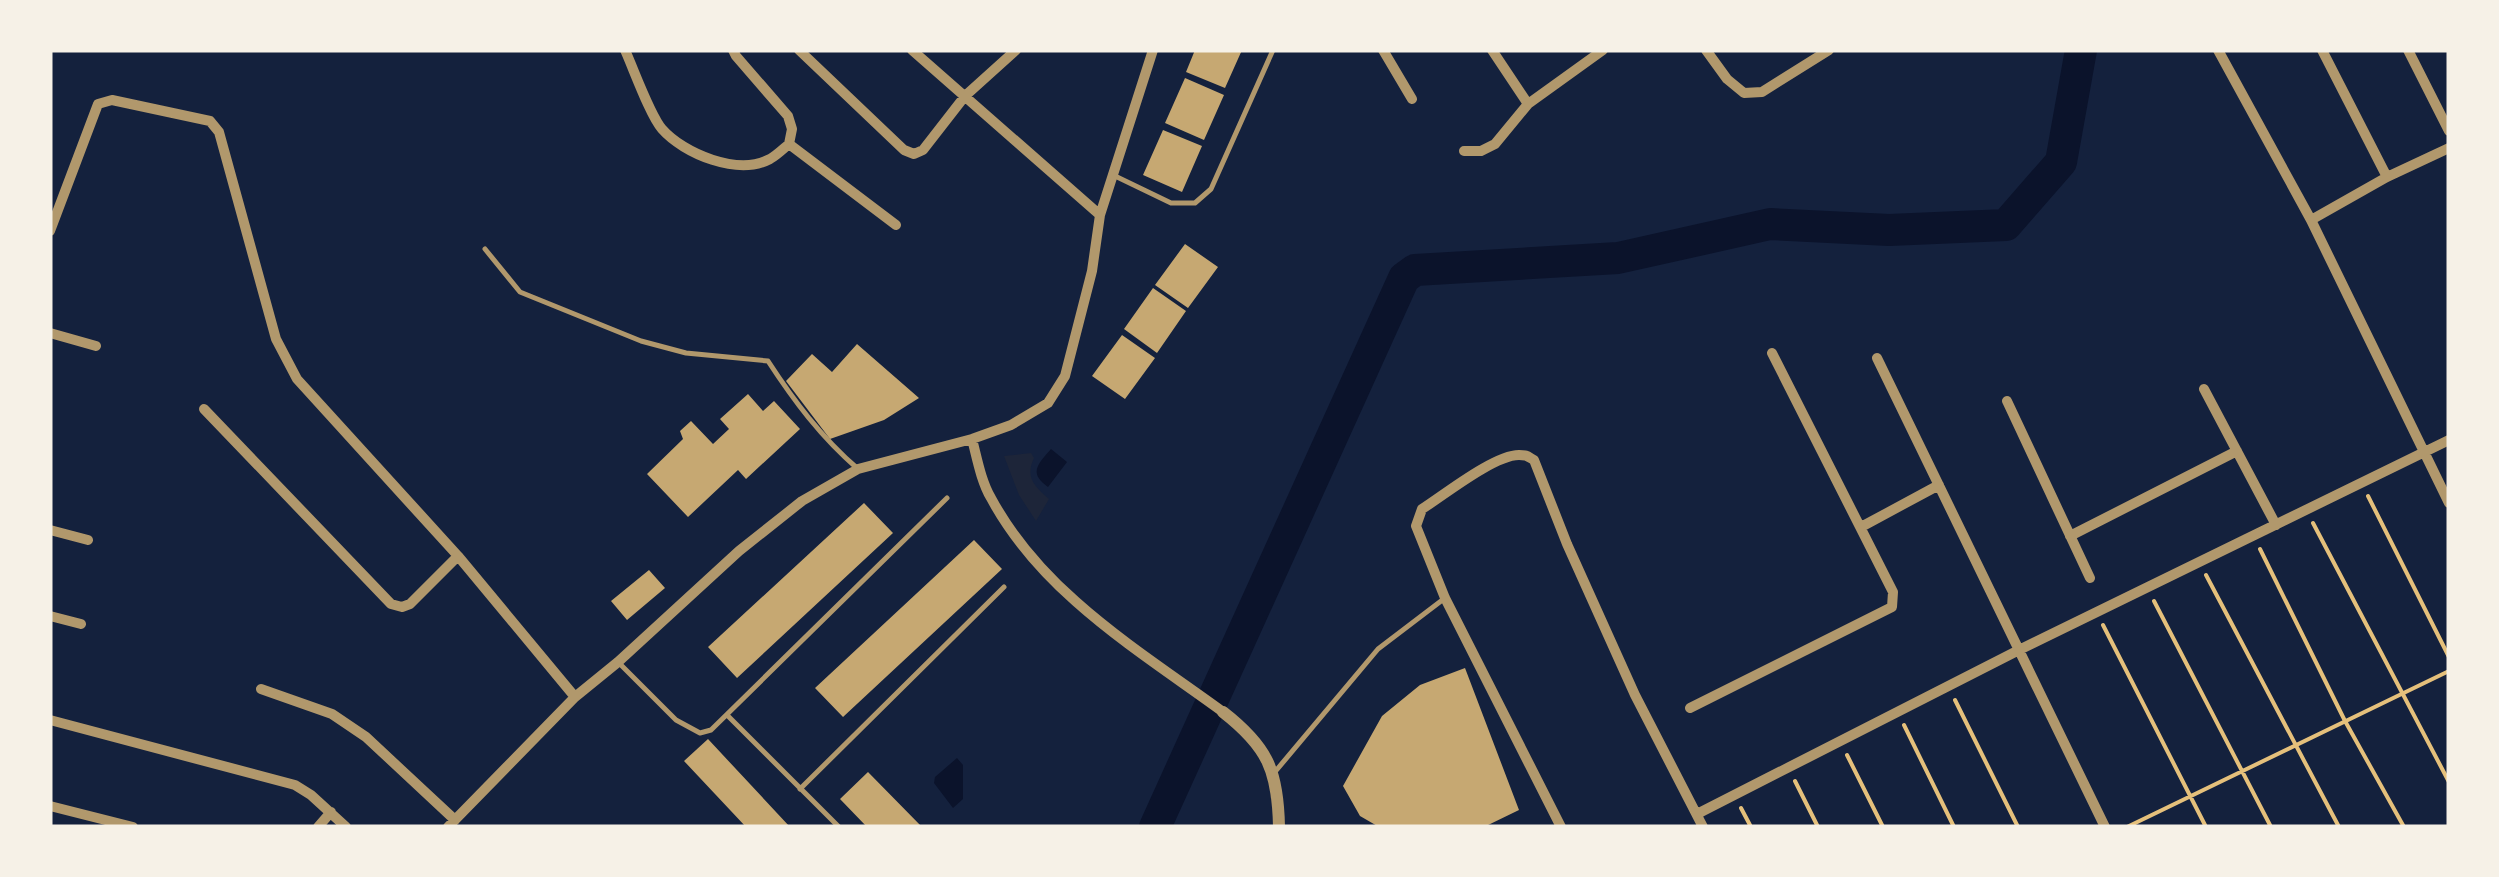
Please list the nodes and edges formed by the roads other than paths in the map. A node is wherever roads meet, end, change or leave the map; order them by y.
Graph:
1 (625, 50) edge
2 (733, 50) edge
3 (799, 50) edge
4 (912, 50) edge
5 (1016, 50) edge
6 (1274, 50) edge
7 (1383, 50) edge
8 (1492, 50) edge
9 (1603, 50) edge
10 (1706, 50) edge
11 (1829, 50) edge
12 (2218, 50) edge
13 (2322, 50) edge
14 (2408, 50) edge
15 (1150, 52) edge
16 (965, 96) junction
17 (1412, 99) dead end
18 (1528, 104) junction
19 (2449, 131) edge
20 (789, 144) junction
21 (2449, 148) edge
22 (1464, 151) dead end
23 (1112, 174) junction
24 (2387, 177) junction
25 (1100, 215) junction
26 (2311, 220) junction
27 (896, 225) dead end
28 (50, 231) edge
29 (485, 249) dead end
30 (50, 333) edge
31 (96, 346) dead end
32 (1772, 353) dead end
33 (1877, 358) dead end
34 (2204, 389) dead end
35 (2006, 401) dead end
36 (204, 409) dead end
37 (972, 439) junction
38 (2449, 440) edge
39 (2237, 451) junction
40 (2423, 452) junction
41 (858, 469) junction
42 (1939, 485) junction
43 (947, 498) dead end
44 (2449, 503) edge
45 (2276, 525) junction
46 (1861, 527) junction
47 (50, 530) edge
48 (2070, 536) junction
49 (88, 540) dead end
50 (458, 556) junction
51 (2090, 578) dead end
52 (1004, 587) dead end
53 (1444, 598) junction
54 (50, 616) edge
55 (81, 624) dead end
56 (2020, 650) junction
57 (618, 662) junction
58 (261, 689) dead end
59 (575, 697) junction
60 (1690, 708) dead end
61 (1223, 712) joint
62 (727, 715) junction
63 (50, 720) edge
64 (1274, 773) junction
65 (800, 788) junction
66 (50, 806) edge
67 (331, 812) junction
68 (1697, 814) junction
69 (452, 824) edge
70 (133, 827) edge
71 (318, 827) edge
72 (346, 827) edge
73 (838, 827) edge
74 (1279, 827) edge
75 (1561, 827) edge
76 (1704, 827) edge
77 (2105, 827) edge

1 - 20 street
2 - 20 street
3 - 16 street
4 - 16 street
5 - 16 street
6 - 23 lane
7 - 17 street
8 - 18 street
9 - 18 street
10 - 11 street
12 - 26 street
13 - 24 street
14 - 19 street
15 - 23 street
16 - 25 street
18 - 22 street
20 - 27 street
21 - 24 street
23 - 25 street
24 - 26 street
25 - 37 street
26 - 40 street
28 - 50 street
29 - 41 lane
30 - 31 street
32 - 46 street
33 - 42 street
34 - 39 street
35 - 48 street
36 - 50 street
37 - 41 street
37 - 61 street
38 - 40 street
39 - 45 street
39 - 48 street
40 - 44 street
40 - 45 street
41 - 57 street
42 - 46 street
42 - 56 street
43 - 62 lane
45 - 56 street
46 - 60 street
47 - 49 street
48 - 51 street
50 - 59 street
52 - 65 lane
53 - 64 lane
53 - 68 street
53 - 75 street
54 - 55 street
56 - 68 street
56 - 77 street
57 - 59 street
57 - 62 lane
58 - 69 street
59 - 69 street
61 - 64 street
62 - 65 lane
63 - 67 street
64 - 74 street
65 - 73 lane
66 - 70 street
67 - 71 street
67 - 72 street
68 - 76 street

